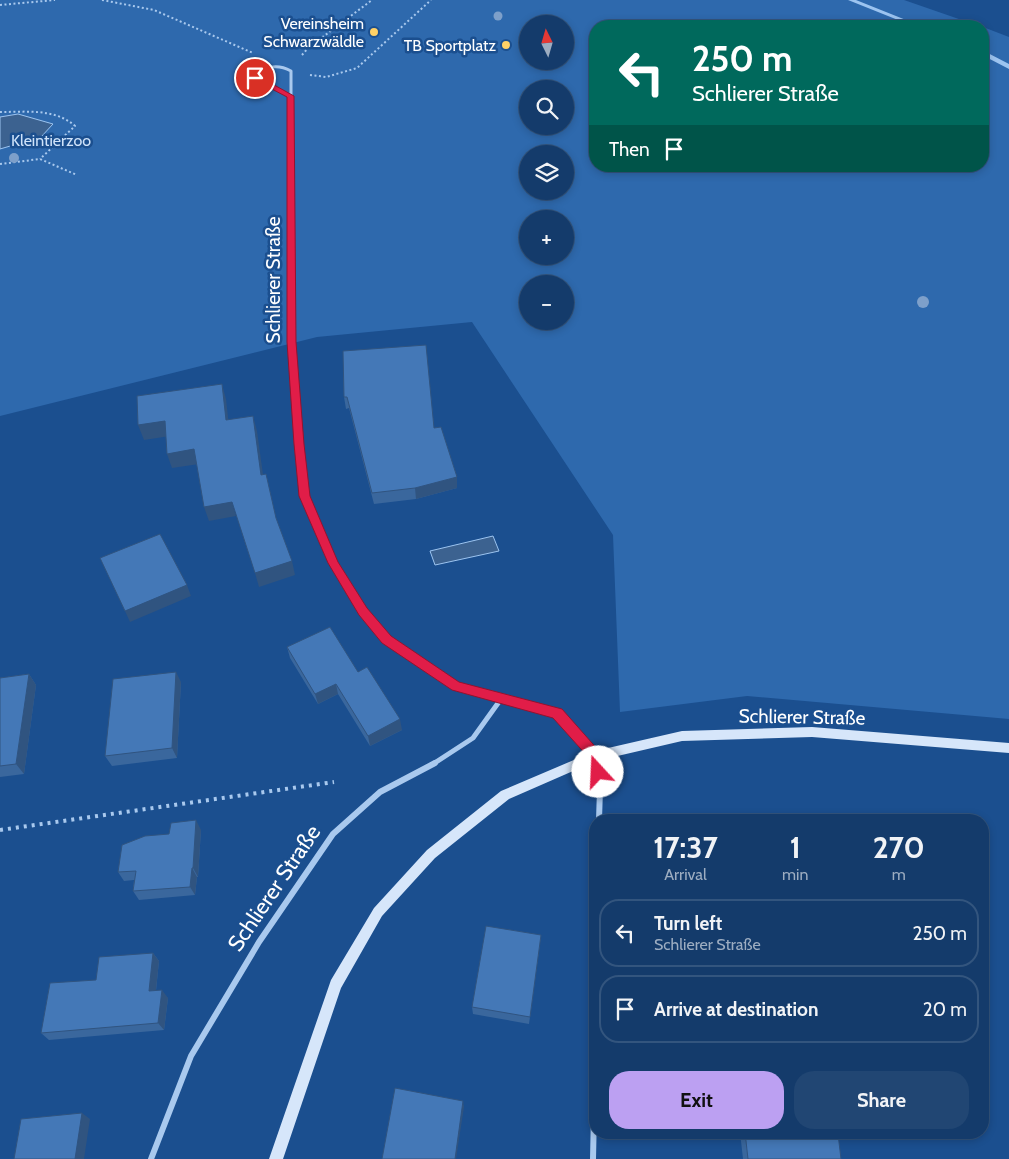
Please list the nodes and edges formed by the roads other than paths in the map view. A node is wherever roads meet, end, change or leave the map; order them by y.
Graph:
1 (290, 96) junction
2 (502, 699) junction
3 (1009, 748) edge
4 (595, 756) junction
5 (600, 814) edge
6 (593, 1139) edge
7 (151, 1159) edge
8 (276, 1159) edge
9 (593, 1159) edge

1 - 1 street, Schlierer Straße
1 - 2 street, Schlierer Straße
2 - 4 street, Schlierer Straße
2 - 7 street, Schlierer Straße
3 - 4 main road, Schlierer Straße
4 - 5 street
4 - 8 main road, Schlierer Straße
6 - 9 street

